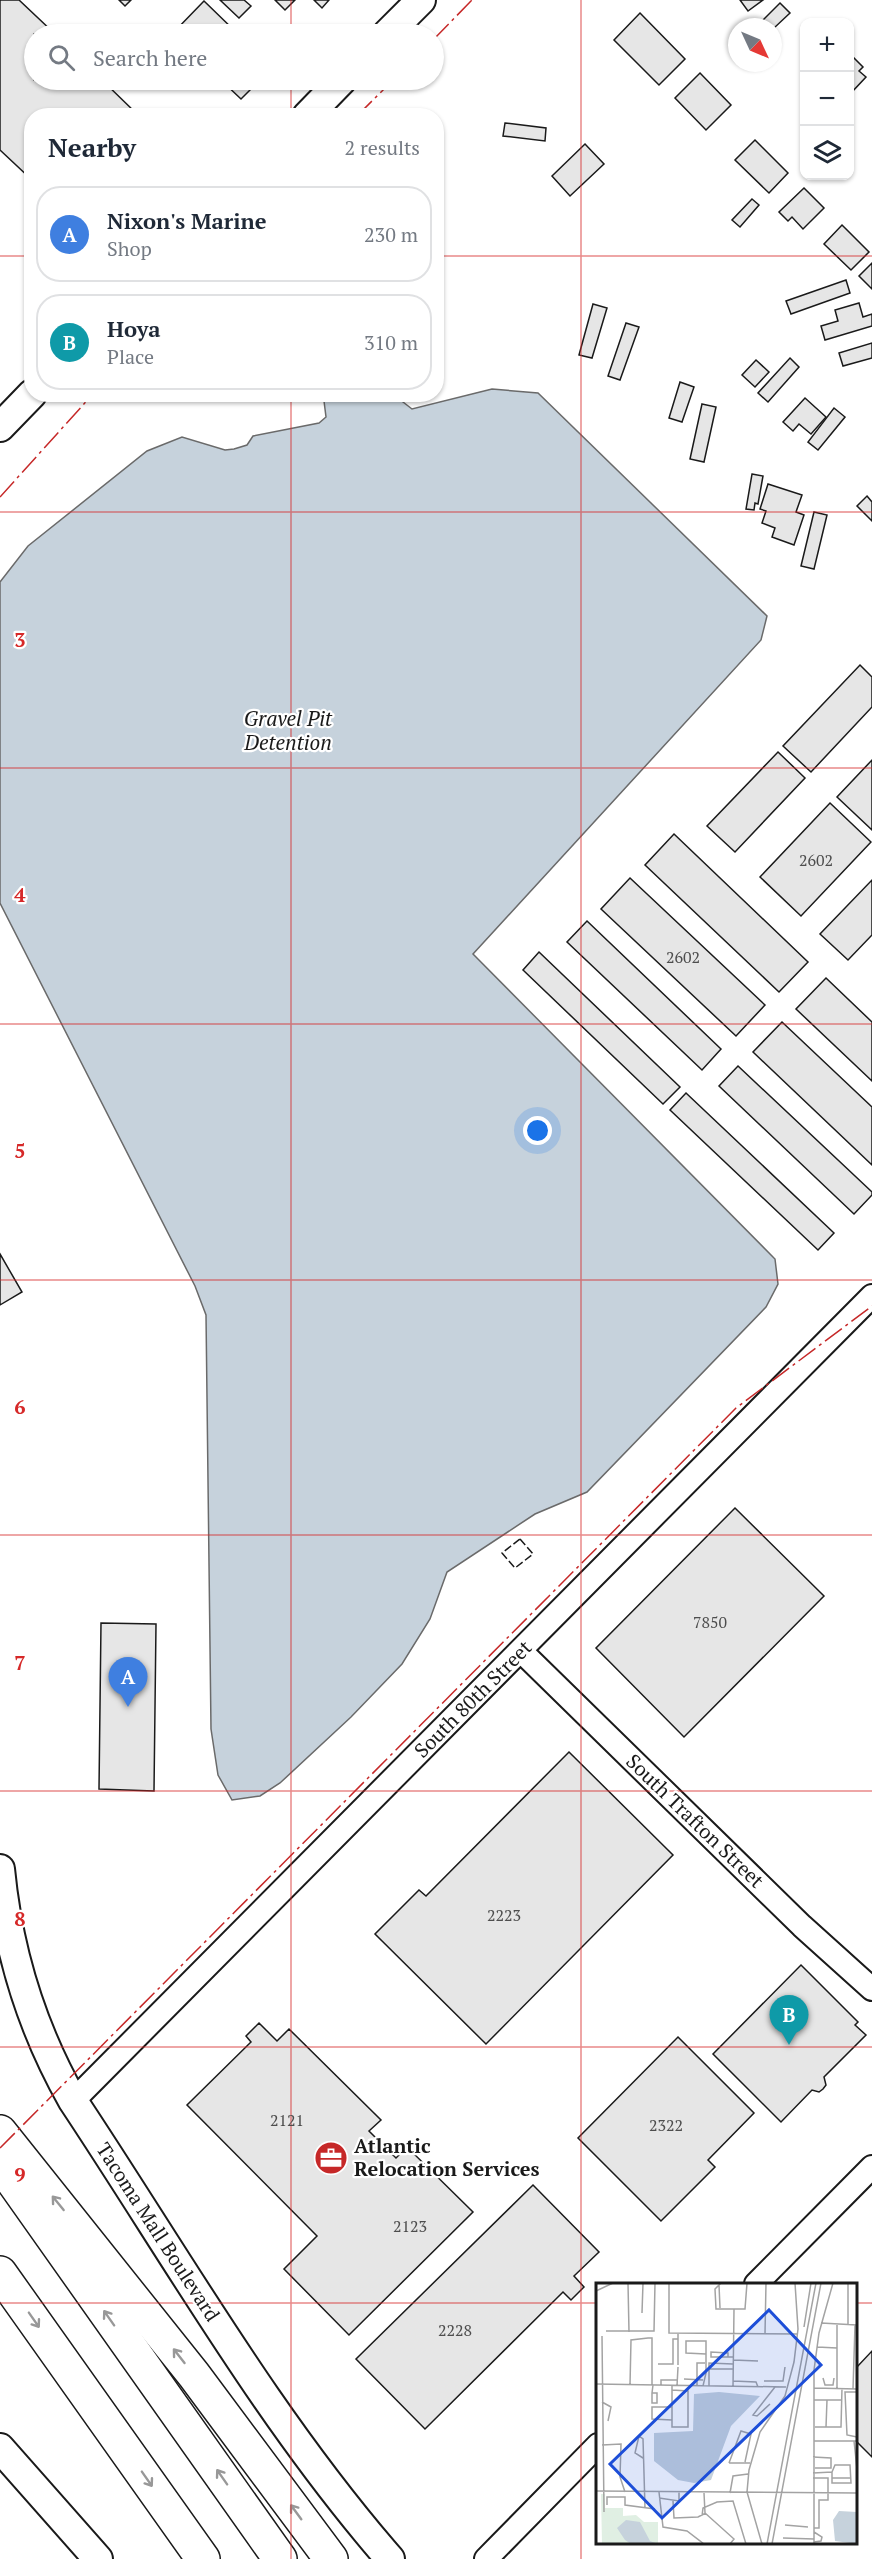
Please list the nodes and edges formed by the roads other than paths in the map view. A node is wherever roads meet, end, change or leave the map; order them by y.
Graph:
1 (421, 0) edge
2 (397, 24) edge
3 (332, 90) edge
4 (315, 108) edge
5 (24, 402) edge
6 (0, 427) edge
7 (872, 1296) edge
8 (521, 1651) junction
9 (0, 1869) edge
10 (872, 1989) edge
11 (73, 2101) junction
12 (0, 2132) edge
13 (0, 2163) edge
14 (872, 2167) edge
15 (0, 2273) edge
16 (757, 2283) edge
17 (596, 2446) edge
18 (0, 2448) edge
19 (98, 2559) edge
20 (203, 2559) edge
21 (280, 2559) edge
22 (331, 2559) edge
23 (390, 2559) edge
24 (486, 2559) edge

1 - 2 main road
3 - 4 main road
5 - 6 main road
7 - 8 street, South 80th Street
8 - 10 street, South Trafton Street
8 - 11 street, South 80th Street
9 - 11 main road, Tacoma Mall Boulevard
11 - 23 main road, Tacoma Mall Boulevard
22 -> 12 highway
21 -> 13 highway
14 - 16 street
15 -> 20 highway
17 - 24 street
18 - 19 main road

